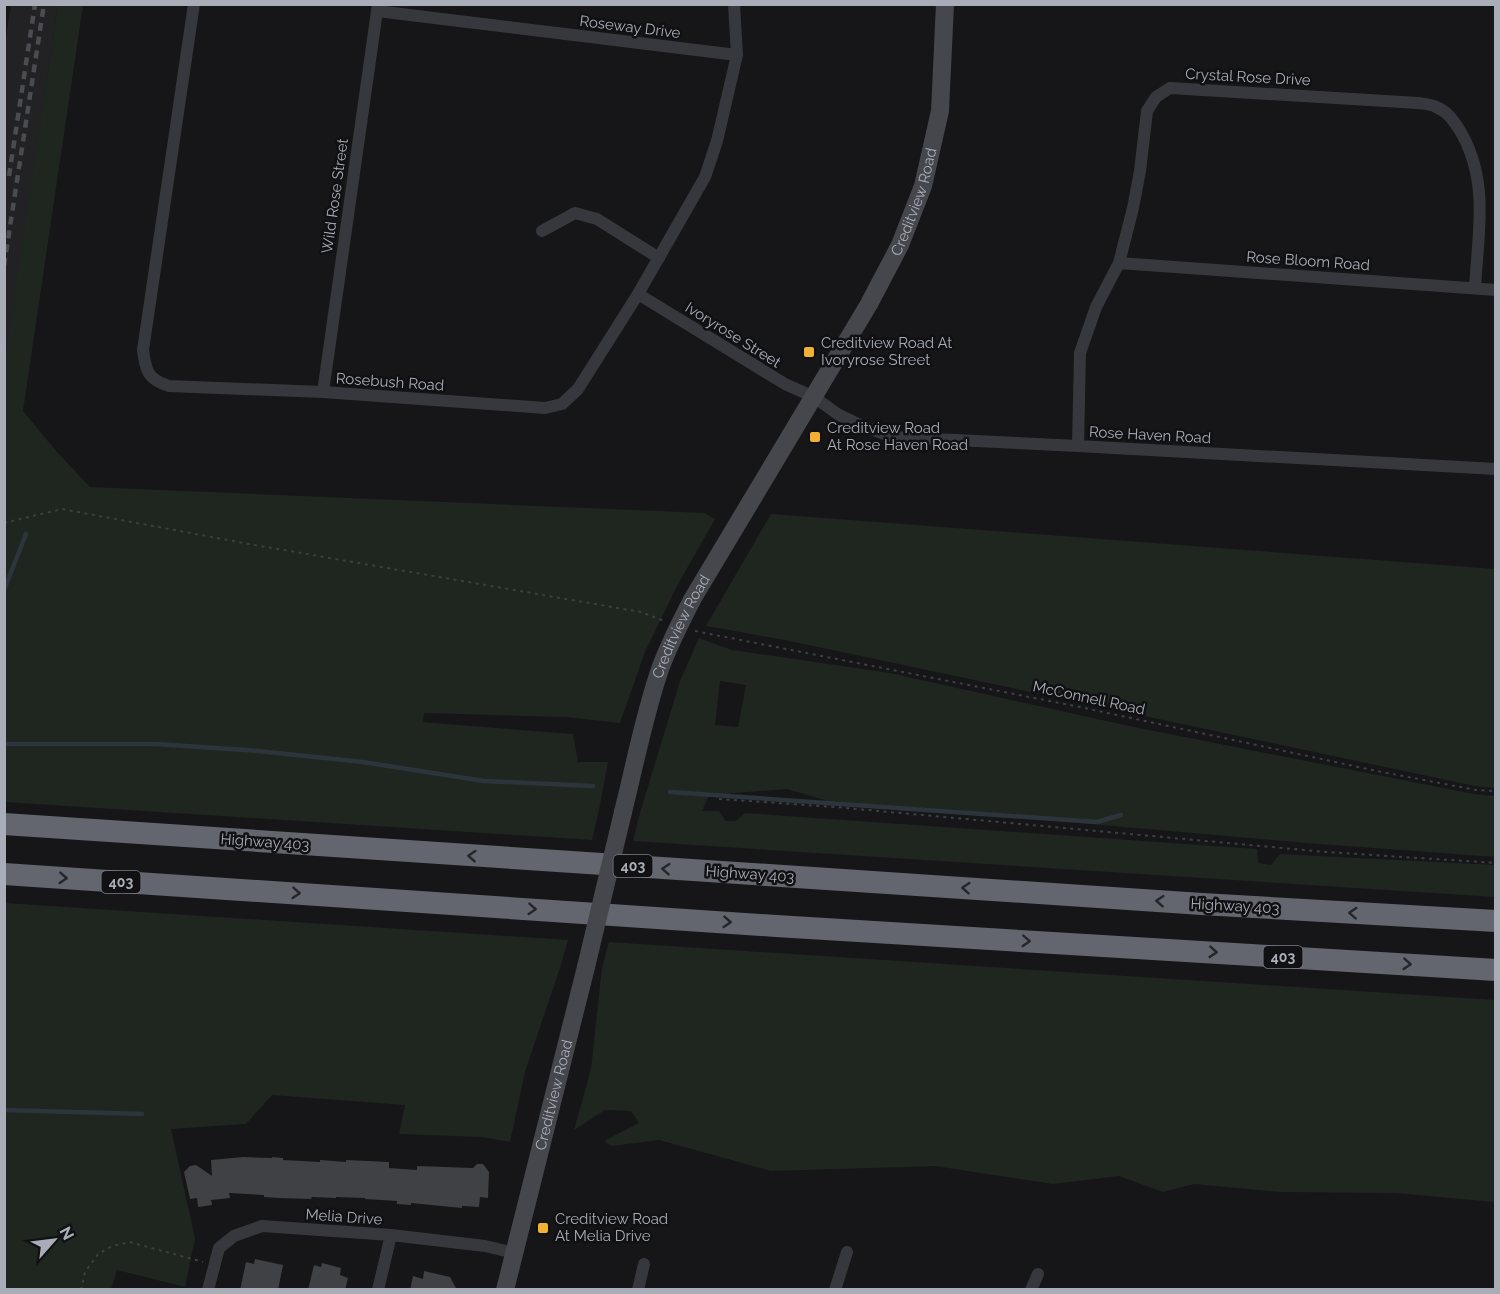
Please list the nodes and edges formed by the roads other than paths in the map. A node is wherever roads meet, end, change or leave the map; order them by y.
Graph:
1 (194, 4) edge
2 (734, 4) edge
3 (945, 4) edge
4 (377, 8) edge
5 (737, 55) junction
6 (542, 231) dead end
7 (659, 258) junction
8 (1119, 263) junction
9 (1475, 288) junction
10 (1496, 290) edge
11 (638, 294) junction
12 (323, 392) junction
13 (814, 397) junction
14 (1078, 446) junction
15 (1496, 469) edge
16 (4, 824) edge
17 (4, 874) edge
18 (1496, 921) edge
19 (1496, 970) edge
20 (391, 1235) junction
21 (847, 1252) dead end
22 (515, 1253) junction
23 (644, 1264) dead end
24 (1038, 1275) dead end
25 (208, 1290) edge
26 (378, 1290) edge
27 (505, 1290) edge
28 (638, 1290) edge
29 (835, 1290) edge
30 (1031, 1290) edge

1 - 12 street, Rosebush Road
2 - 5 street, Rosebush Road
3 - 13 main road, Creditview Road
4 - 5 street, Roseway Drive
4 - 12 street, Wild Rose Street
5 - 7 street, Rosebush Road
6 - 7 street
7 - 11 street, Rosebush Road
8 - 9 street, Rose Bloom Road
8 - 9 street, Crystal Rose Drive
8 - 14 street, Crystal Rose Drive
9 - 10 street, Rose Bloom Road
11 - 12 street, Rosebush Road
11 - 13 street, Ivoryrose Street
13 - 14 street, Rose Haven Road
13 - 22 main road, Creditview Road, bridge
14 - 15 street, Rose Haven Road
18 -> 16 highway, Highway 403 / 403
17 -> 19 highway, 403
20 - 22 street, Melia Drive
20 - 25 street, Melia Drive
20 - 26 street
21 - 29 street
22 - 27 main road, Creditview Road
23 - 28 street
24 - 30 street

